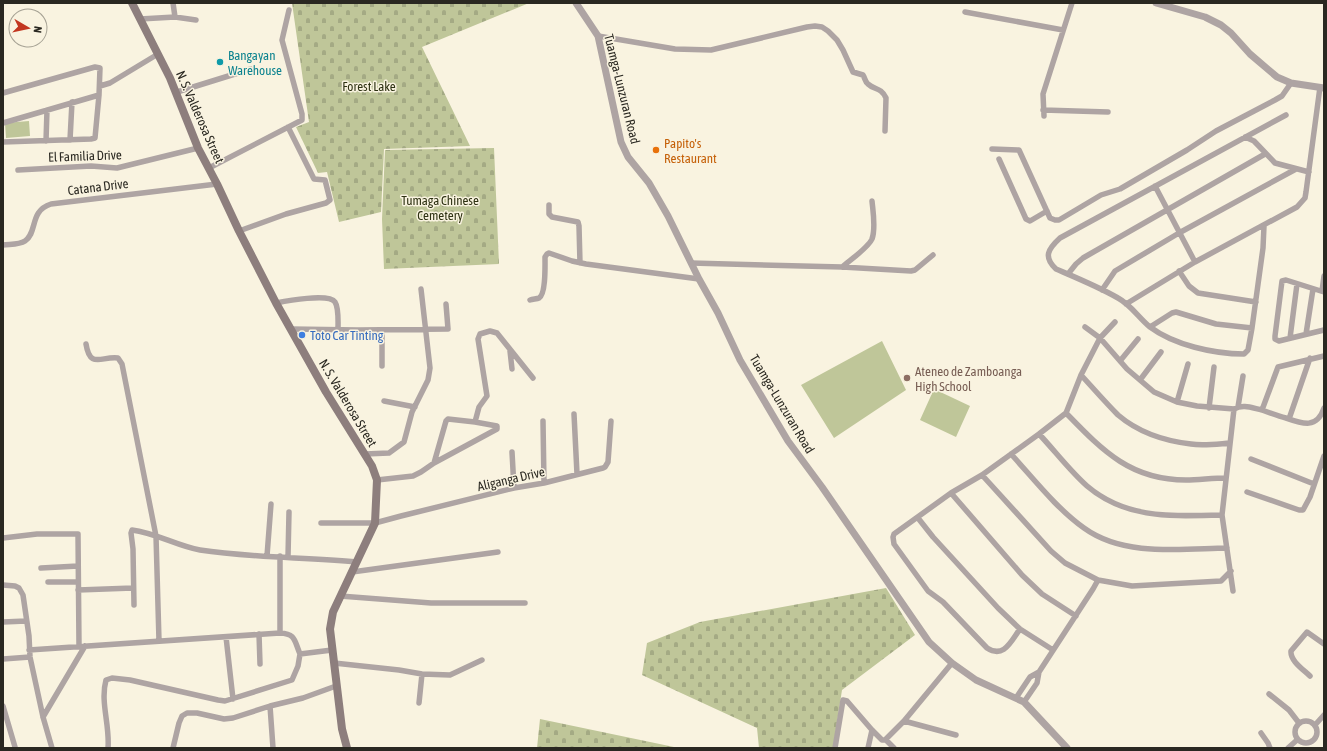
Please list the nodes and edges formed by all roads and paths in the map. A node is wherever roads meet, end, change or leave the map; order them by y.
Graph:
1 (132, 3) edge
2 (173, 3) edge
3 (576, 3) edge
4 (1072, 3) edge
5 (1156, 3) edge
6 (289, 10) dead end
7 (965, 12) dead end
8 (175, 17) junction
9 (140, 19) junction
10 (196, 20) dead end
11 (1063, 30) junction
12 (598, 36) junction
13 (158, 54) junction
14 (251, 69) dead end
15 (1291, 83) junction
16 (100, 86) junction
17 (1322, 88) edge
18 (176, 92) junction
19 (3, 93) edge
20 (100, 95) junction
21 (72, 102) junction
22 (47, 110) junction
23 (1043, 110) junction
24 (1108, 112) dead end
25 (1286, 115) dead end
26 (1044, 116) dead end
27 (3, 123) edge
28 (288, 127) junction
29 (885, 131) dead end
30 (1245, 137) junction
31 (70, 140) junction
32 (46, 141) junction
33 (3, 142) edge
34 (198, 148) junction
35 (992, 149) dead end
36 (1265, 154) junction
37 (998, 159) dead end
38 (209, 168) junction
39 (1296, 169) junction
40 (18, 170) dead end
41 (1309, 172) junction
42 (217, 184) junction
43 (1155, 186) junction
44 (872, 201) dead end
45 (549, 205) dead end
46 (1166, 210) junction
47 (1047, 211) junction
48 (1264, 226) junction
49 (239, 231) junction
50 (1179, 233) junction
51 (3, 245) edge
52 (933, 255) dead end
53 (1195, 262) junction
54 (580, 263) junction
55 (691, 263) junction
56 (842, 267) junction
57 (1179, 271) junction
58 (1068, 274) junction
59 (1324, 276) edge
60 (699, 279) junction
61 (1297, 284) junction
62 (1313, 288) junction
63 (421, 289) dead end
64 (1102, 290) junction
65 (1323, 292) edge
66 (530, 300) dead end
67 (1256, 302) junction
68 (276, 303) junction
69 (446, 304) dead end
70 (1126, 304) junction
71 (1115, 322) dead end
72 (1085, 327) dead end
73 (1150, 327) junction
74 (1252, 328) junction
75 (291, 329) junction
76 (338, 330) junction
77 (382, 330) junction
78 (426, 330) junction
79 (1324, 330) edge
80 (1306, 334) junction
81 (1100, 338) junction
82 (1138, 338) dead end
83 (1290, 338) junction
84 (86, 344) dead end
85 (510, 351) junction
86 (1161, 352) dead end
87 (1324, 356) edge
88 (1310, 358) junction
89 (1120, 361) junction
90 (1188, 364) dead end
91 (382, 366) dead end
92 (1214, 368) dead end
93 (512, 369) dead end
94 (1081, 375) junction
95 (1243, 376) dead end
96 (533, 378) dead end
97 (1140, 380) junction
98 (384, 401) dead end
99 (1177, 402) junction
100 (415, 407) junction
101 (1209, 408) junction
102 (1236, 408) junction
103 (1324, 408) edge
104 (1262, 410) junction
105 (1066, 413) junction
106 (574, 414) dead end
107 (1289, 419) junction
108 (543, 421) dead end
109 (611, 421) dead end
110 (475, 422) junction
111 (1040, 434) junction
112 (1230, 443) junction
113 (512, 452) dead end
114 (365, 454) junction
115 (1011, 454) junction
116 (1324, 456) edge
117 (1251, 459) dead end
118 (434, 463) junction
119 (577, 474) junction
120 (982, 475) junction
121 (1226, 478) junction
122 (377, 480) junction
123 (544, 482) junction
124 (1314, 484) junction
125 (514, 488) junction
126 (1247, 492) dead end
127 (952, 493) junction
128 (270, 504) dead end
129 (290, 512) dead end
130 (1222, 515) junction
131 (918, 518) junction
132 (321, 523) dead end
133 (375, 523) junction
134 (156, 536) junction
135 (3, 538) edge
136 (1226, 548) junction
137 (498, 552) dead end
138 (267, 556) junction
139 (280, 556) junction
140 (288, 557) junction
141 (357, 562) junction
142 (78, 566) junction
143 (41, 568) dead end
144 (1231, 571) junction
145 (352, 572) junction
146 (1098, 580) junction
147 (48, 582) dead end
148 (78, 582) junction
149 (3, 585) edge
150 (133, 588) junction
151 (78, 590) junction
152 (1233, 591) dead end
153 (340, 596) junction
154 (525, 602) dead end
155 (134, 605) dead end
156 (1076, 616) junction
157 (26, 621) junction
158 (3, 622) edge
159 (1020, 629) junction
160 (280, 633) junction
161 (259, 634) junction
162 (226, 637) junction
163 (159, 641) junction
164 (1324, 644) edge
165 (82, 646) junction
166 (29, 650) junction
167 (332, 650) junction
168 (1053, 650) junction
169 (300, 654) junction
170 (30, 657) junction
171 (3, 659) edge
172 (482, 660) dead end
173 (334, 663) junction
174 (952, 663) junction
175 (260, 664) dead end
176 (1039, 672) junction
177 (422, 674) junction
178 (1310, 676) dead end
179 (336, 686) junction
180 (1269, 694) dead end
181 (1016, 698) junction
182 (233, 699) junction
183 (1024, 702) junction
184 (419, 703) dead end
185 (3, 706) edge
186 (270, 706) junction
187 (1324, 715) edge
188 (43, 717) junction
189 (904, 721) junction
190 (1299, 723) junction
191 (1315, 725) junction
192 (6, 726) edge
193 (872, 730) junction
194 (1261, 734) dead end
195 (956, 735) dead end
196 (886, 740) junction
197 (1297, 740) junction
198 (1313, 742) junction
199 (14, 748) edge
200 (52, 748) edge
201 (108, 748) edge
202 (172, 748) edge
203 (273, 748) edge
204 (346, 748) edge
205 (836, 748) edge
206 (868, 748) edge
207 (894, 748) edge
208 (1066, 748) edge
209 (1270, 748) edge
210 (1288, 748) edge
211 (1316, 748) edge

1 - 9 main road, N. S. Valderosa Street
2 - 8 street
3 - 12 street, Tuamga-Lunzuran Road
4 - 11 street
5 - 15 street
6 - 28 street
7 - 11 street
8 - 9 street
8 - 10 street
9 - 13 main road, N. S. Valderosa Street
11 - 23 street
12 - 29 street
12 - 55 street, Tuamga-Lunzuran Road
13 - 16 street
13 - 18 main road, N. S. Valderosa Street
14 - 18 street
15 - 17 street
15 - 47 street
16 - 19 street
16 - 20 street
17 - 41 street
18 - 34 main road, N. S. Valderosa Street
20 - 21 street
20 - 31 street
21 - 22 street
21 - 31 street
22 - 27 street
22 - 32 street
23 - 24 street
23 - 26 street
25 - 30 street
28 - 38 street
28 - 49 street
30 - 36 street
30 - 43 street
31 - 32 street
32 - 33 street
34 - 38 main road, N. S. Valderosa Street
34 - 40 street, El Familia Drive
35 - 47 street
36 - 39 street
36 - 46 street
37 - 47 street
38 - 42 main road, N. S. Valderosa Street
39 - 41 street
39 - 50 street
41 - 48 street
42 - 49 main road, N. S. Valderosa Street
42 - 51 street, Catana Drive
43 - 46 street
43 - 58 street
44 - 56 street
45 - 54 street
46 - 50 street
46 - 58 street
48 - 53 street
48 - 67 street
49 - 68 main road, N. S. Valderosa Street
50 - 53 street
50 - 64 street
52 - 56 street
53 - 57 street
54 - 60 street
54 - 66 street
55 - 56 street
55 - 60 street, Tuamga-Lunzuran Road
57 - 67 street
57 - 70 street
58 - 64 street
59 - 65 street
60 - 174 street, Tuamga-Lunzuran Road
61 - 62 street
61 - 83 street
61 - 83 street
62 - 65 street
62 - 80 street
63 - 78 street
64 - 70 street
67 - 74 street
68 - 75 main road, N. S. Valderosa Street
68 - 76 street
69 - 78 street
70 - 73 street
71 - 81 street
72 - 81 street
73 - 74 street
73 - 74 street
75 - 76 street
75 - 114 main road, N. S. Valderosa Street
76 - 77 street
77 - 78 street
77 - 91 street
78 - 100 street
79 - 80 street
80 - 83 street
81 - 89 street
81 - 94 street
82 - 89 street
84 - 134 street
85 - 93 street
85 - 96 street
85 - 110 street
86 - 97 street
87 - 88 street
88 - 104 street
88 - 107 street
89 - 97 street
90 - 99 street
92 - 101 street
94 - 105 street
94 - 112 street
95 - 102 street
97 - 99 street
98 - 100 street
99 - 101 street
100 - 114 street
101 - 102 street
102 - 104 street
102 - 112 street
103 - 107 street
104 - 107 street
105 - 111 street
105 - 121 street
106 - 119 street
108 - 123 street
109 - 119 street, Aliganga Drive
110 - 118 street
110 - 118 street
111 - 115 street
111 - 130 street
112 - 121 street
113 - 125 street
114 - 122 main road, N. S. Valderosa Street
115 - 120 street
115 - 136 street
116 - 124 street
117 - 124 street
118 - 122 street
119 - 123 street, Aliganga Drive
120 - 127 street
120 - 146 street
121 - 130 street
122 - 133 main road, N. S. Valderosa Street
123 - 125 street, Aliganga Drive
124 - 126 street
125 - 133 street, Aliganga Drive
127 - 131 street
127 - 156 street
128 - 138 street
129 - 140 street
130 - 136 street
131 - 159 street
131 - 159 street
132 - 133 street, Aliganga Drive
133 - 141 main road, N. S. Valderosa Street
134 - 138 street
134 - 150 street
134 - 163 street
135 - 142 street
136 - 144 street
137 - 145 street
138 - 139 street
139 - 140 street
139 - 160 street
140 - 141 street
141 - 145 main road, N. S. Valderosa Street
142 - 143 street
142 - 148 street
144 - 146 street
144 - 152 street
145 - 153 main road, N. S. Valderosa Street
146 - 156 street
147 - 148 street
148 - 151 street
149 - 157 street
150 - 151 street
150 - 155 street
151 - 165 street
153 - 154 street
153 - 167 main road, N. S. Valderosa Street
156 - 168 street
157 - 158 street
157 - 166 street
159 - 168 street
160 - 161 street
160 - 169 street
161 - 162 street
161 - 175 street
162 - 163 street
162 - 182 street
163 - 165 street
164 - 178 street
165 - 166 street
165 - 188 street
166 - 170 street
167 - 169 street
167 - 173 main road, N. S. Valderosa Street
168 - 176 street
169 - 182 street
170 - 171 street
170 - 188 street
172 - 177 street
173 - 177 street
173 - 179 main road, N. S. Valderosa Street
174 - 181 street, Tuamga-Lunzuran Road
174 - 189 street
176 - 181 street
176 - 183 street
177 - 184 street
179 - 186 street
179 - 204 main road, N. S. Valderosa Street
180 - 190 street
181 - 183 street, Tuamga-Lunzuran Road
182 - 201 street
183 - 208 street, Tuamga-Lunzuran Road
185 - 192 street
186 - 202 street
186 - 203 street
187 - 191 street
188 - 200 street
189 - 195 street
189 - 196 street
190 - 191 street
190 - 197 street
191 - 198 street
192 - 199 street
193 - 196 street
193 - 205 street
193 - 206 street
194 - 209 street
196 - 207 street
197 - 198 street
197 - 210 street
198 - 211 street

